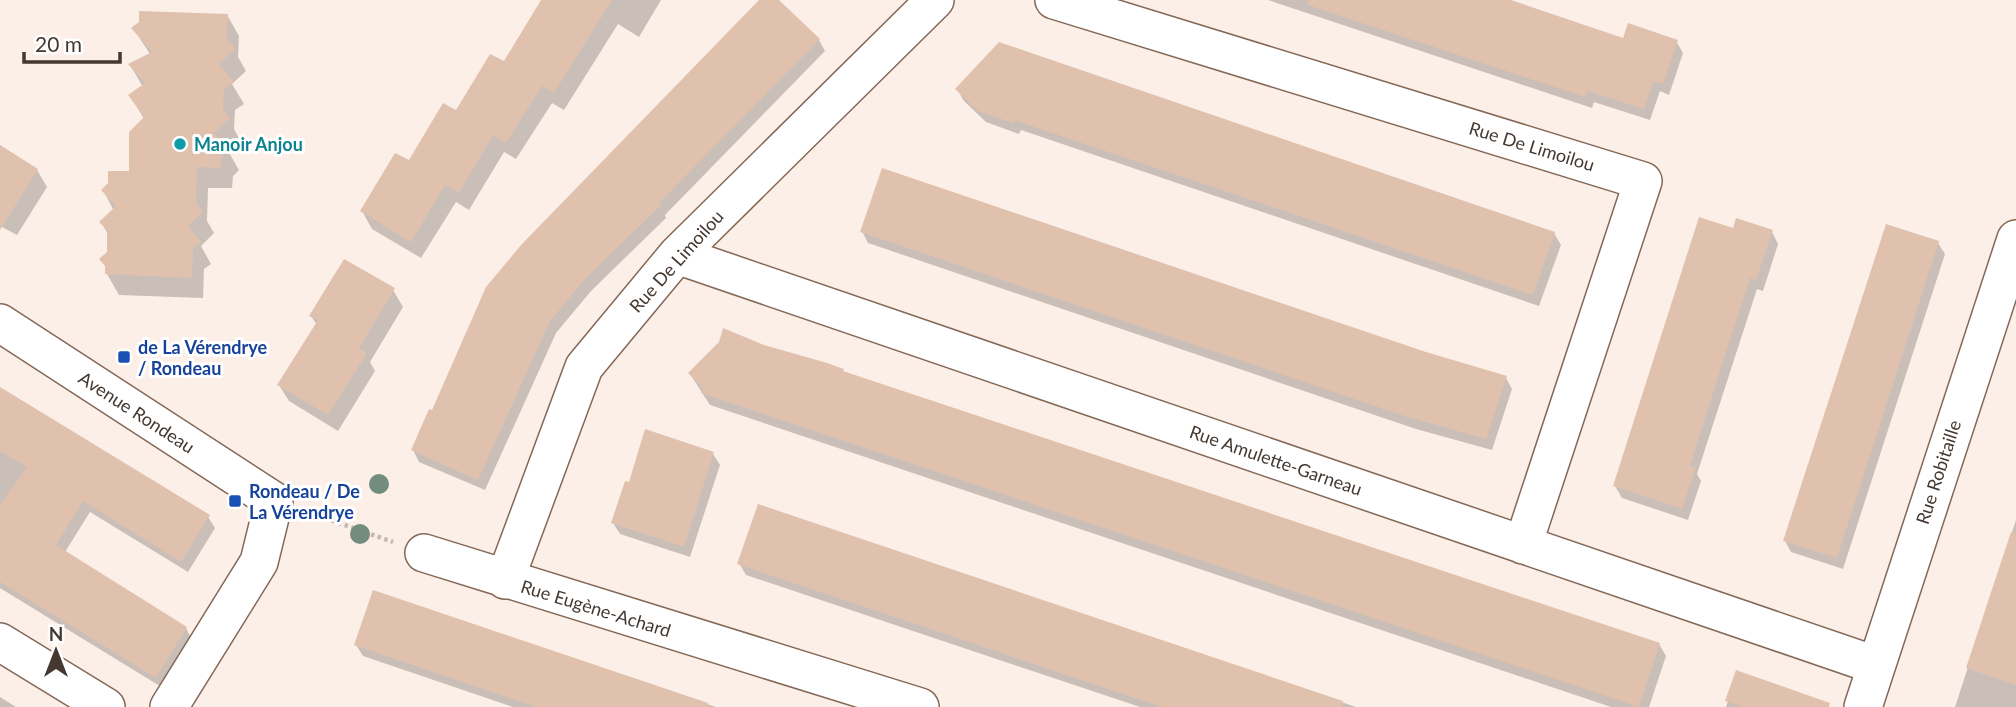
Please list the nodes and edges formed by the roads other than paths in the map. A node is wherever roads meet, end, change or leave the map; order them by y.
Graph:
1 (935, 0) edge
2 (1054, 0) edge
3 (2016, 239) edge
4 (677, 255) junction
5 (2003, 318) edge
6 (0, 323) edge
7 (1523, 545) junction
8 (424, 552) road end
9 (505, 580) junction
10 (0, 642) edge
11 (1875, 665) junction
12 (106, 707) edge
13 (169, 707) edge
14 (920, 707) edge
15 (1863, 707) edge

1 - 4 street, Rue De Limoilou
2 - 7 street, Rue De Limoilou
3 - 5 street, Rue Robitaille
4 - 7 street, Rue Amulette-Garneau
4 - 9 street, Rue De Limoilou
5 - 11 street, Rue Robitaille
6 - 13 street, Avenue Rondeau
7 - 11 street, Rue Amulette-Garneau
8 - 9 street, Rue Eugène-Achard
9 - 14 street, Rue Eugène-Achard
10 - 12 street
11 - 15 street, Rue Robitaille

